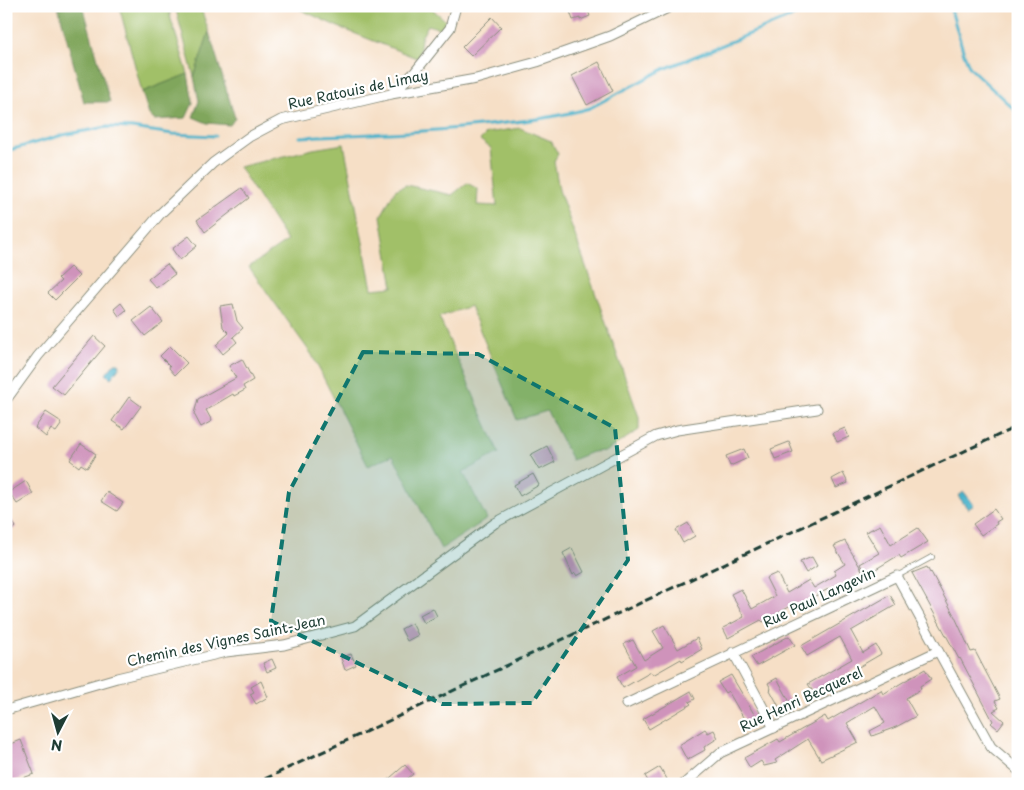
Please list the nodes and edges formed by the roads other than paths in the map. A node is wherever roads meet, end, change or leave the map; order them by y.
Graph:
1 (456, 6) edge
2 (672, 6) edge
3 (391, 94) junction
4 (6, 400) edge
5 (817, 409) dead end
6 (932, 558) dead end
7 (897, 576) junction
8 (938, 651) junction
9 (732, 652) junction
10 (626, 704) dead end
11 (6, 710) edge
12 (774, 728) junction
13 (1018, 770) edge
14 (684, 784) edge

1 - 3 street
2 - 3 street, Rue Ratouis de Limay
3 - 4 street, Rue Ratouis de Limay
5 - 11 street, Chemin des Vignes Saint-Jean
6 - 7 lane
7 - 8 street, Rue Paul Langevin
7 - 9 street, Rue Paul Langevin
8 - 12 street, Rue Henri Becquerel
8 - 13 street, Rue Paul Langevin
9 - 10 street, Rue Paul Langevin
9 - 12 street
12 - 14 street, Rue Henri Becquerel

